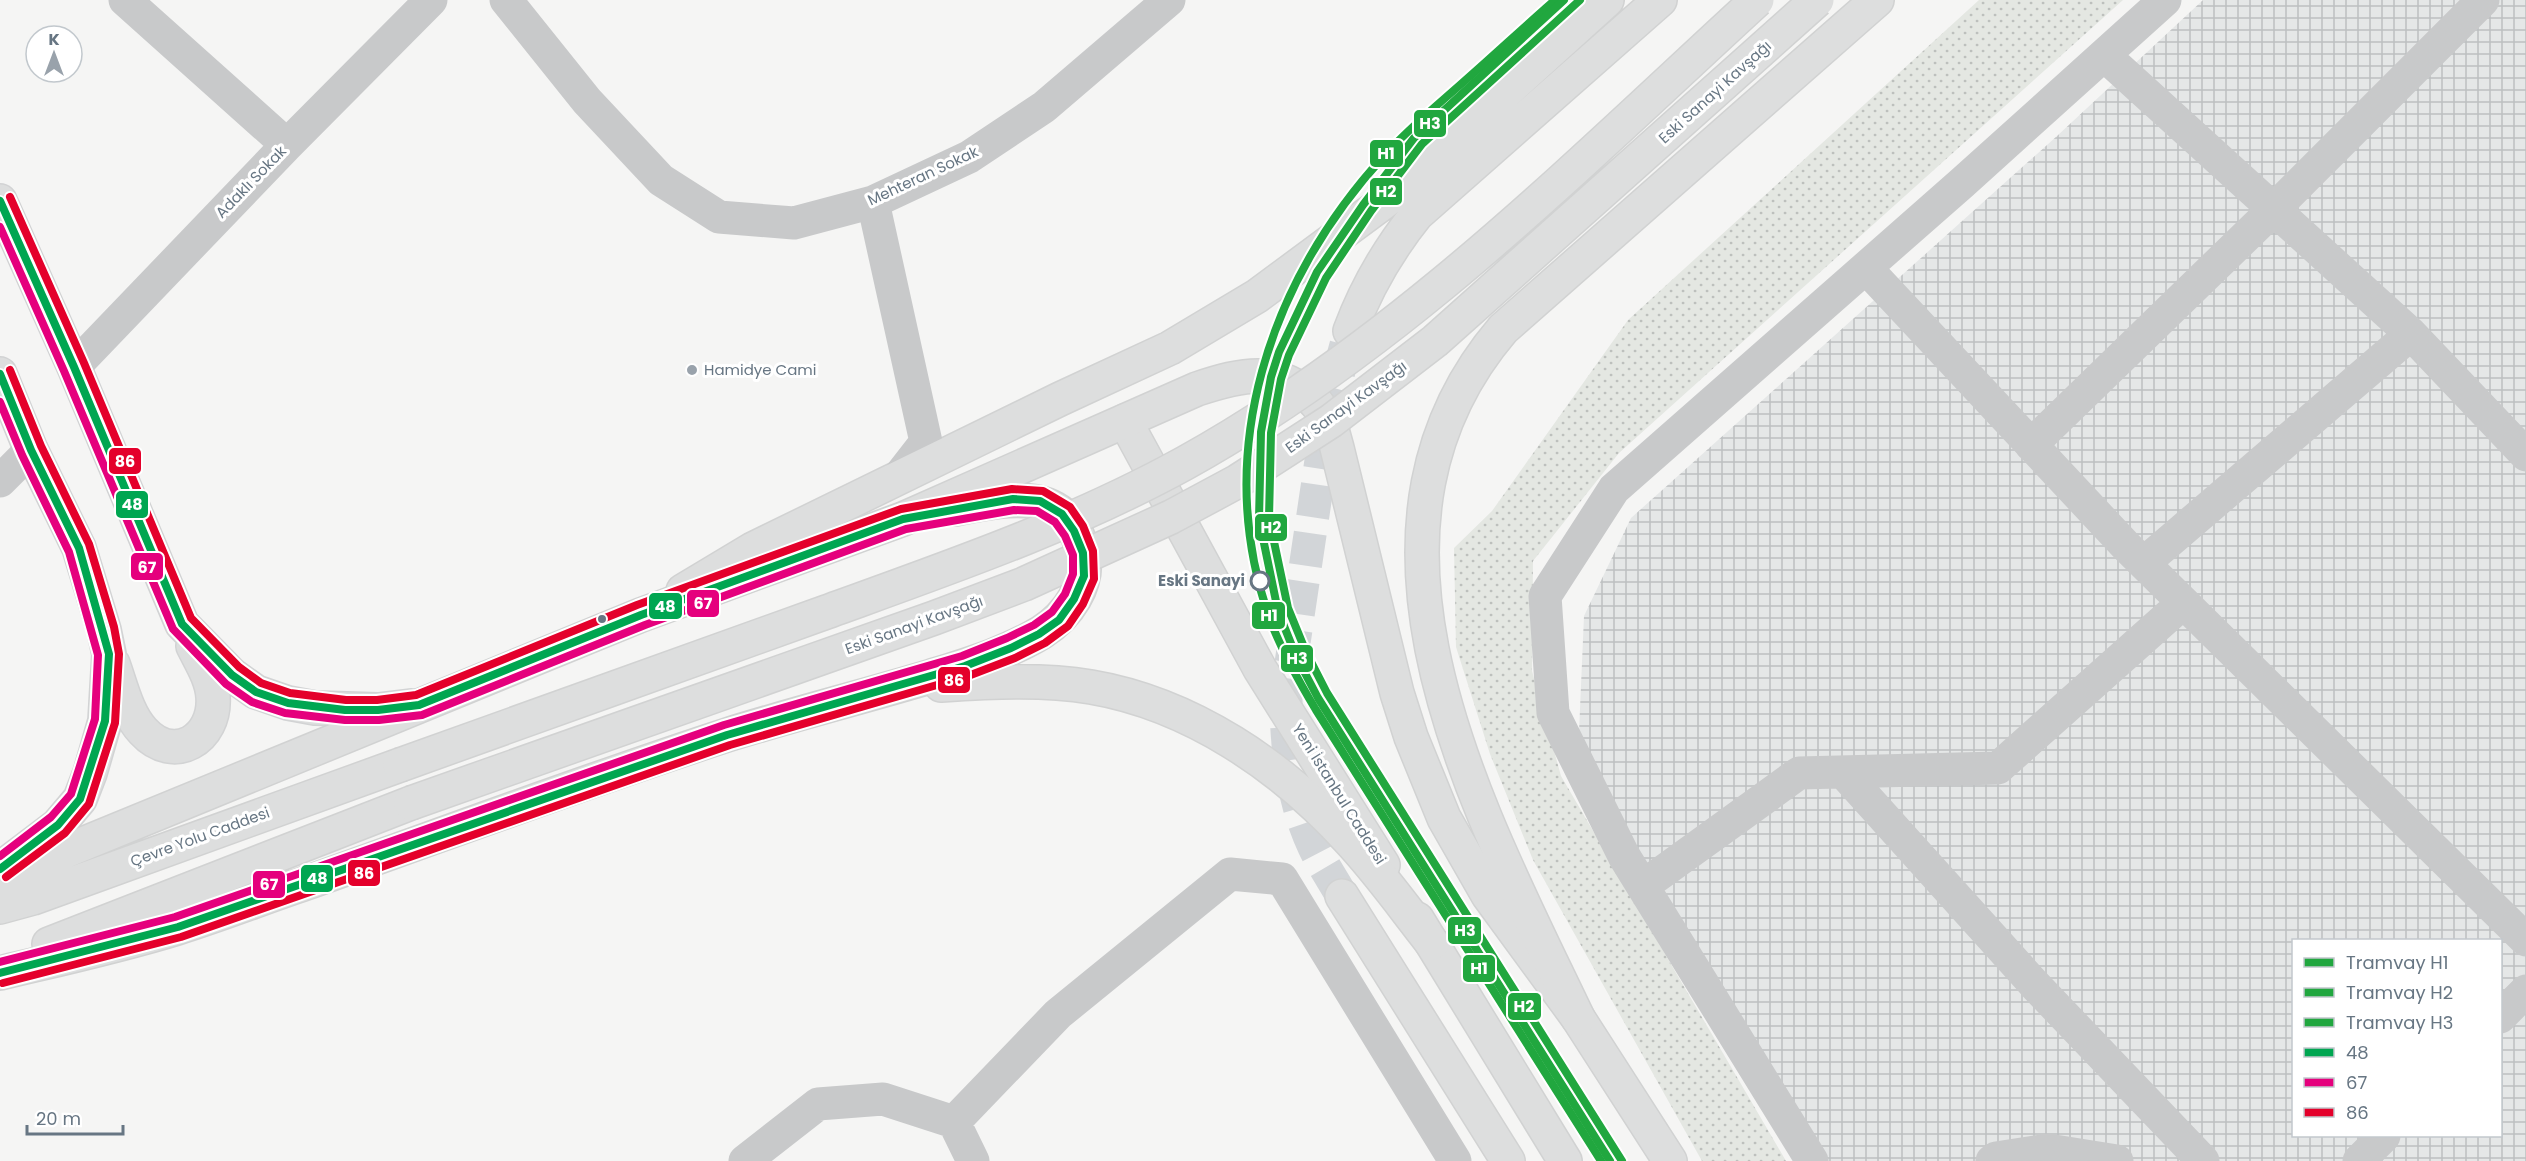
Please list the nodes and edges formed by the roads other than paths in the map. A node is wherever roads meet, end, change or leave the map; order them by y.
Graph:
1 (125, 0) edge
2 (431, 0) edge
3 (506, 0) edge
4 (1169, 0) edge
5 (1607, 0) edge
6 (1660, 0) edge
7 (1757, 0) edge
8 (1817, 0) edge
9 (1878, 0) edge
10 (2165, 0) edge
11 (2483, 0) edge
12 (2104, 55) junction
13 (287, 145) junction
14 (0, 201) edge
15 (873, 202) junction
16 (2274, 209) junction
17 (1866, 268) junction
18 (1350, 331) tunnel mouth
19 (2411, 334) junction
20 (74, 367) junction
21 (0, 374) edge
22 (1125, 421) junction
23 (2031, 445) junction
24 (32, 450) junction
25 (2526, 455) edge
26 (898, 478) junction
27 (0, 481) edge
28 (903, 519) junction
29 (2144, 563) junction
30 (2183, 603) junction
31 (641, 615) junction
32 (182, 624) junction
33 (109, 654) junction
34 (885, 690) junction
35 (419, 705) junction
36 (1843, 772) junction
37 (0, 869) edge
38 (0, 883) edge
39 (1643, 886) junction
40 (1342, 896) tunnel mouth
41 (0, 907) edge
42 (2526, 940) edge
43 (1432, 943) junction
44 (0, 964) edge
45 (0, 973) edge
46 (2526, 991) edge
47 (2502, 1015) edge
48 (1578, 1018) junction
49 (954, 1122) junction
50 (2383, 1137) edge
51 (745, 1161) edge
52 (973, 1161) edge
53 (1455, 1161) edge
54 (1508, 1161) edge
55 (1565, 1161) edge
56 (1670, 1161) edge
57 (1812, 1161) edge
58 (1992, 1161) edge
59 (2117, 1161) edge
60 (2203, 1161) edge
61 (2359, 1161) edge

1 - 13 street
2 - 13 street, Adaklı Sokak
3 - 15 street, Mehteran Sokak
4 - 15 street, Mehteran Sokak
5 - 26 main road
6 - 18 main road
7 - 41 main road, Çevre Yolu Caddesi, bridge
8 - 44 main road, Eski Sanayi Kavşağı, bridge
9 - 48 main road
10 - 12 street
11 - 16 street
12 - 16 street
12 - 17 street
13 - 20 street, Adaklı Sokak
14 - 20 main road
15 - 26 street
16 - 19 street
16 - 23 street
17 - 23 street
17 - 39 street
19 - 25 street
19 - 29 street
20 - 32 main road
21 - 24 main road
22 - 28 main road
22 - 43 main road, Yeni İstanbul Caddesi
22 - 48 main road
23 - 29 street
24 - 27 street
24 - 33 main road
26 - 31 main road
28 - 31 main road
28 - 34 main road
29 - 30 street
30 - 36 street
30 - 42 street
31 - 35 main road
32 - 33 main road
32 - 35 main road
33 - 37 main road
34 - 43 main road
34 - 45 main road
35 - 38 main road
36 - 39 street
36 - 60 street
39 - 57 street
40 - 54 main road
43 - 55 main road, Yeni İstanbul Caddesi
46 - 47 street
48 - 56 main road
49 - 51 street
49 - 52 street
49 - 53 street
50 - 61 street
58 - 59 street

